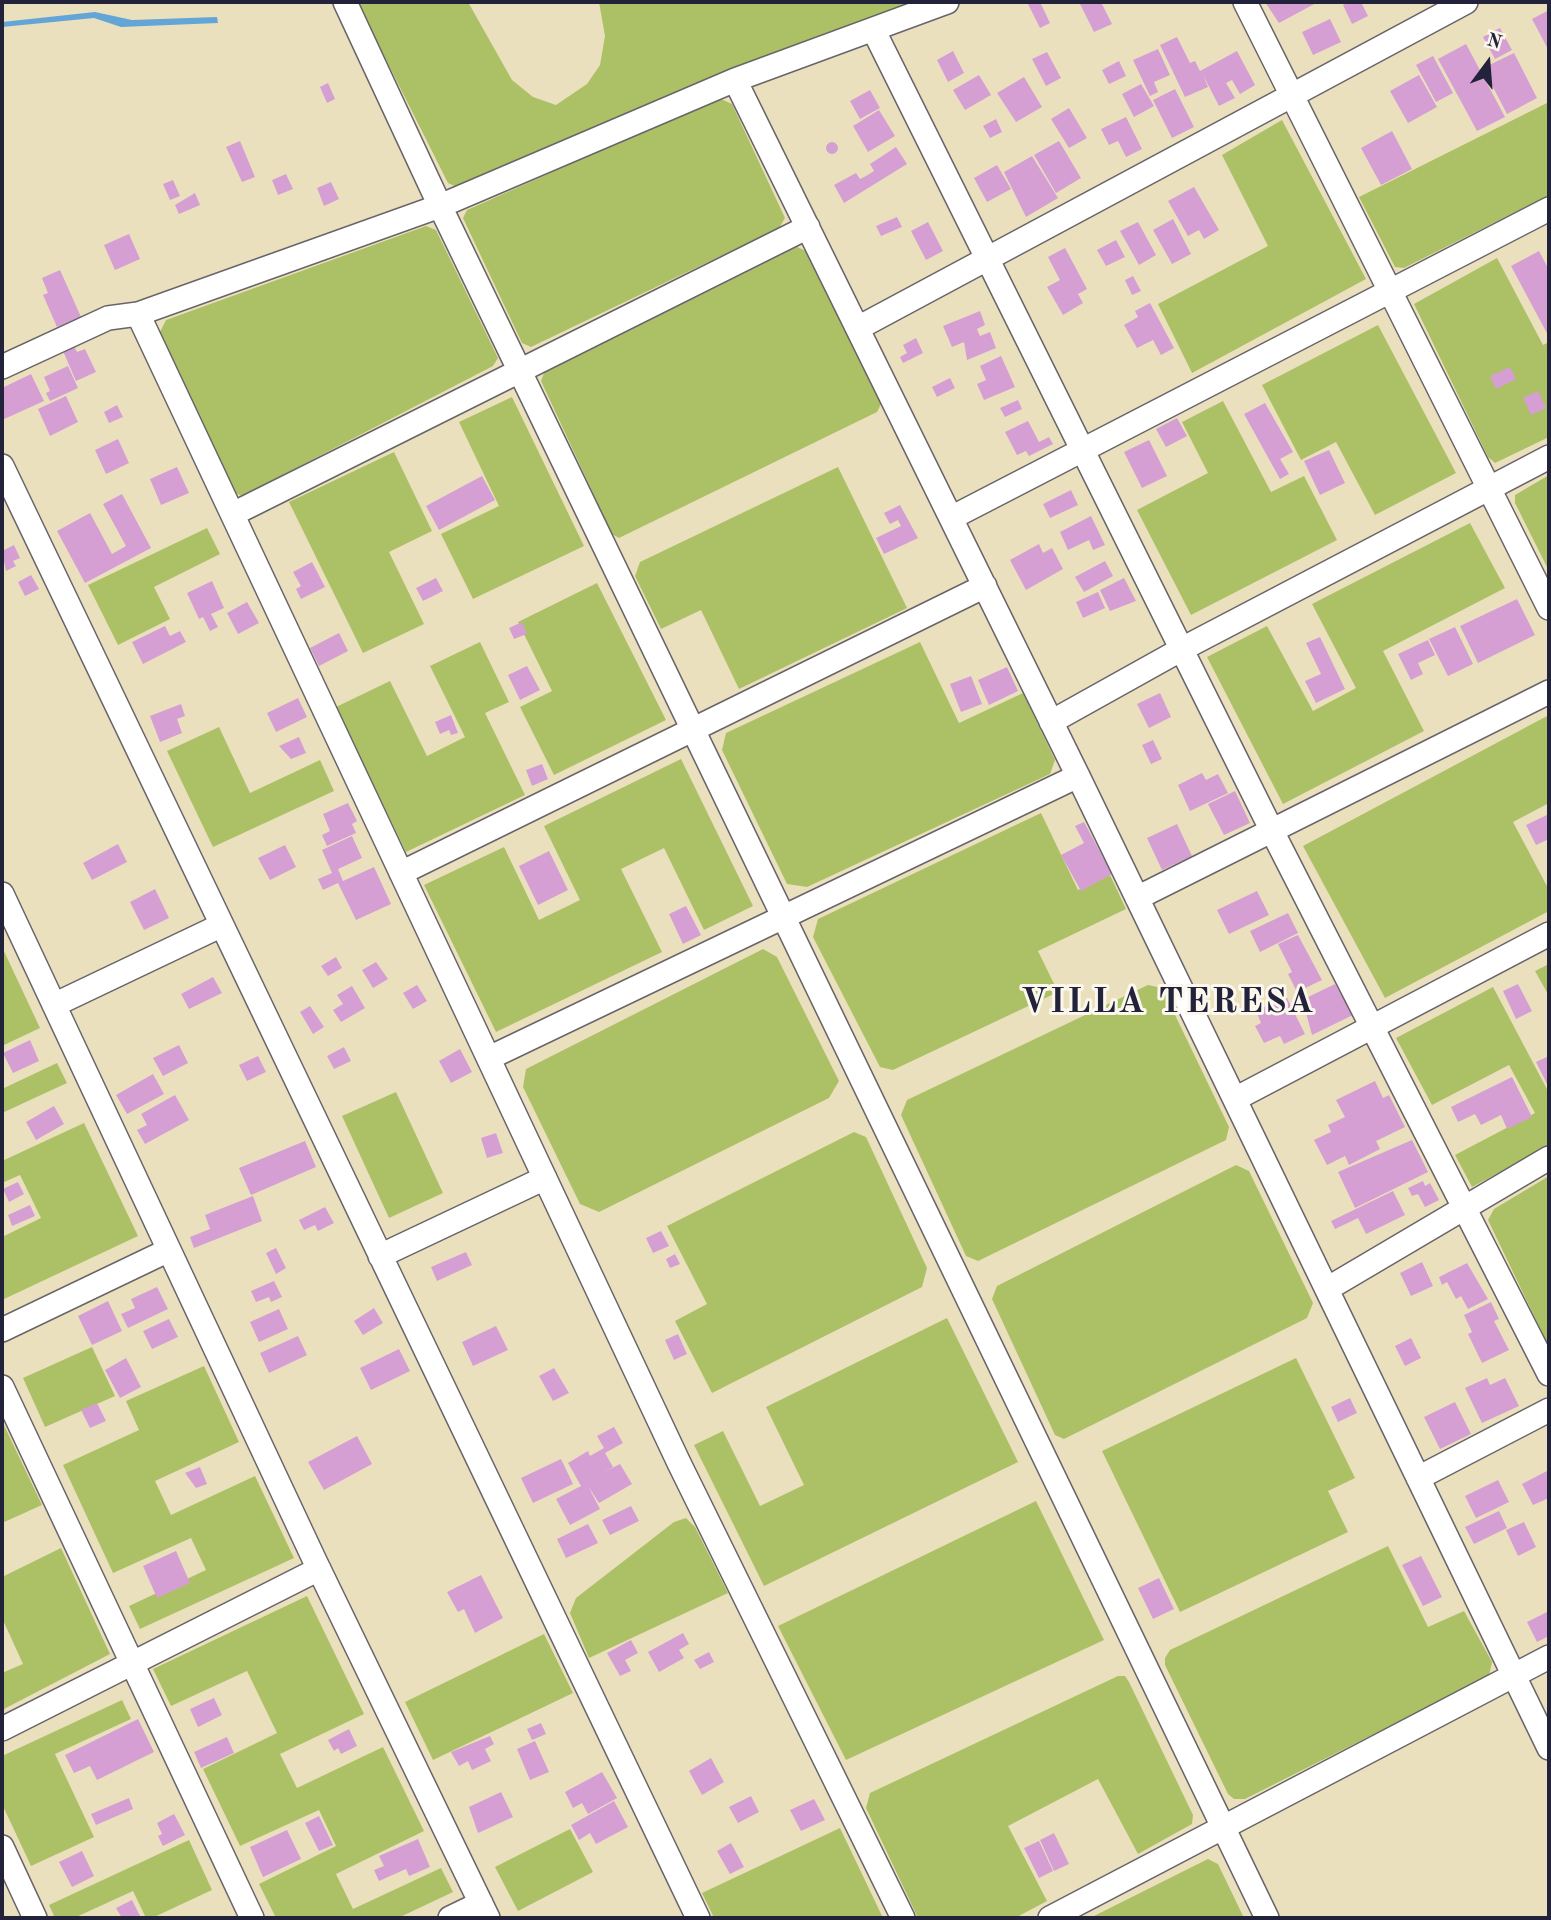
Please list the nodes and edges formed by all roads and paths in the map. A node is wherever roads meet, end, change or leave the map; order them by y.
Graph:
1 (345, 2) edge
2 (947, 2) edge
3 (1245, 2) edge
4 (1466, 2) edge
5 (874, 31) junction
6 (735, 80) junction
7 (1292, 95) junction
8 (440, 206) junction
9 (1549, 209) edge
10 (808, 227) junction
11 (987, 258) junction
12 (1390, 291) junction
13 (138, 314) junction
14 (858, 328) junction
15 (2, 367) edge
16 (520, 371) junction
17 (1083, 450) junction
18 (1549, 457) edge
19 (2, 466) edge
20 (1489, 488) junction
21 (233, 514) junction
22 (951, 518) junction
23 (985, 586) junction
24 (1549, 608) edge
25 (1182, 649) junction
26 (1549, 692) edge
27 (1051, 722) junction
28 (693, 729) junction
29 (1078, 776) junction
30 (1272, 831) junction
31 (401, 873) junction
32 (1137, 898) junction
33 (5, 908) edge
34 (783, 917) junction
35 (222, 925) junction
36 (1549, 934) edge
37 (54, 1005) junction
38 (1372, 1027) junction
39 (489, 1058) junction
40 (1235, 1099) junction
41 (1549, 1158) edge
42 (545, 1178) junction
43 (1464, 1208) junction
44 (169, 1250) junction
45 (380, 1256) junction
46 (1327, 1289) junction
47 (2, 1330) edge
48 (1549, 1374) edge
49 (2, 1387) edge
50 (1549, 1410) edge
51 (1418, 1478) junction
52 (319, 1569) junction
53 (1549, 1657) edge
54 (131, 1662) junction
55 (1514, 1675) junction
56 (2, 1728) edge
57 (1549, 1748) edge
58 (1223, 1828) junction
59 (2, 1847) edge
60 (484, 1911) edge
61 (35, 1918) edge
62 (252, 1918) edge
63 (450, 1918) edge
64 (698, 1918) edge
65 (903, 1918) edge
66 (1050, 1918) edge
67 (1267, 1918) edge

1 - 8 street
2 - 5 street
3 - 7 street
4 - 7 street
5 - 6 street
5 - 11 street
6 - 8 street
6 - 10 street
7 - 11 street
7 - 12 street
8 - 13 street
8 - 16 street
9 - 12 street
10 - 14 street
10 - 16 street
11 - 14 street
11 - 17 street
12 - 17 street
12 - 20 street
13 - 15 street
13 - 21 street
14 - 22 street
16 - 21 street
16 - 28 street
17 - 22 street
17 - 25 street
18 - 20 street
19 - 35 street
20 - 24 street
20 - 25 street
21 - 31 street
22 - 23 street
23 - 27 street
23 - 28 street
25 - 27 street
25 - 30 street
26 - 30 street
27 - 29 street
28 - 31 street
28 - 34 street
29 - 32 street
29 - 34 street
30 - 32 street
30 - 38 street
31 - 39 street
32 - 40 street
33 - 37 street
34 - 39 street
34 - 58 street
35 - 37 street
35 - 45 street
36 - 38 street
37 - 44 street
38 - 40 street
38 - 43 street
39 - 42 street
40 - 46 street
41 - 43 street
42 - 45 street
42 - 65 street
43 - 46 street
43 - 48 street
44 - 47 street
44 - 52 street
45 - 64 street
46 - 51 street
49 - 54 street
50 - 51 street
51 - 55 street
52 - 54 street
52 - 60 street
53 - 55 street
54 - 56 street
54 - 62 street
55 - 57 street
55 - 58 street
58 - 66 street
58 - 67 street
59 - 61 street
60 - 63 street

